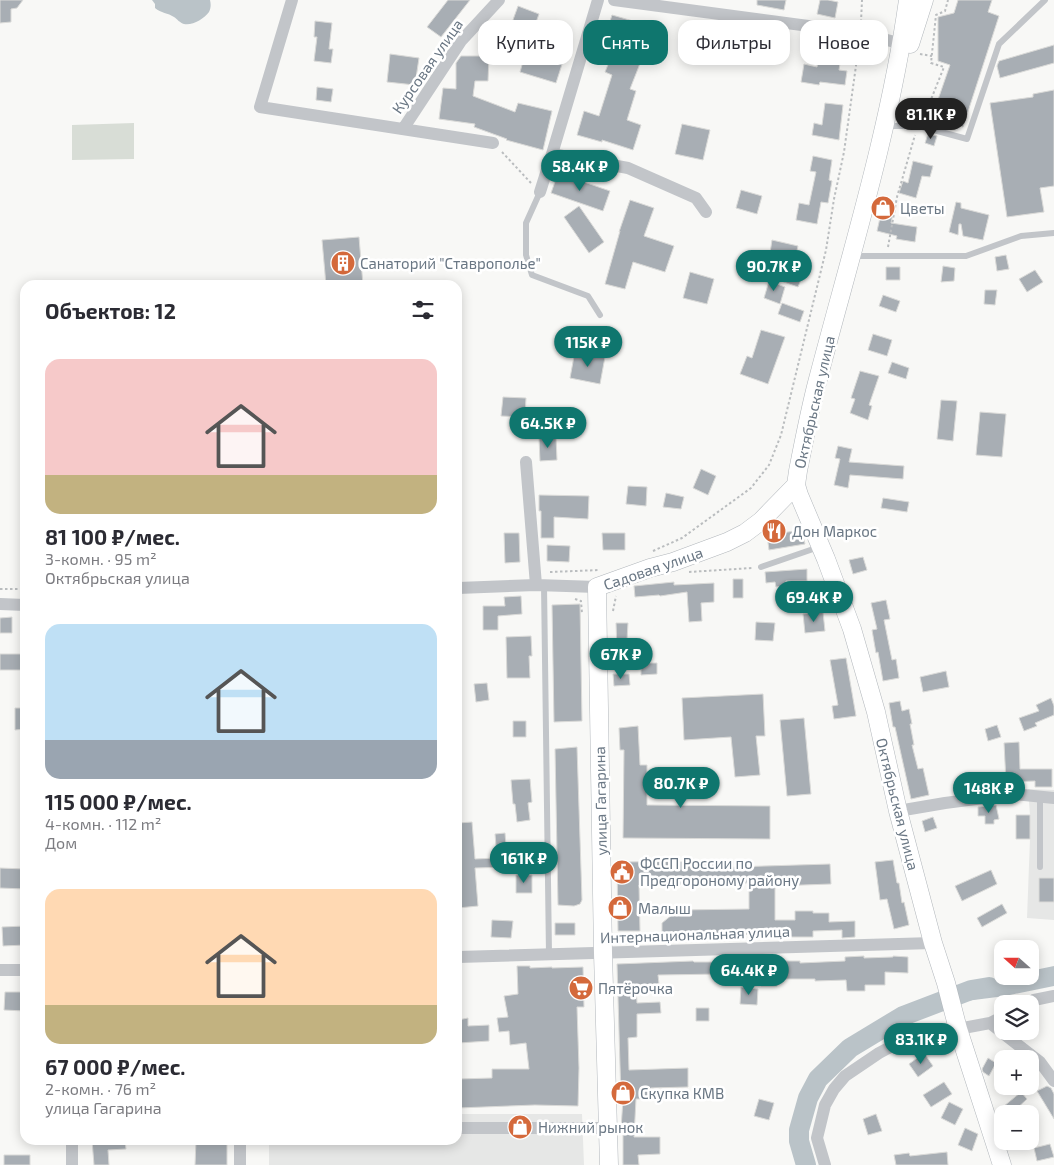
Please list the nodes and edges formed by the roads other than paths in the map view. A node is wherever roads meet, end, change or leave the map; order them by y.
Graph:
1 (292, 0) edge
2 (498, 0) edge
3 (598, 0) edge
4 (614, 0) edge
5 (908, 0) edge
6 (924, 0) edge
7 (1044, 0) edge
8 (902, 44) junction
9 (885, 121) junction
10 (403, 129) junction
11 (493, 143) road end
12 (552, 154) junction
13 (540, 192) joint
14 (706, 212) dead end
15 (1054, 233) edge
16 (851, 256) junction
17 (600, 316) dead end
18 (526, 462) dead end
19 (796, 485) junction
20 (821, 546) junction
21 (761, 567) road end
22 (539, 581) junction
23 (597, 587) junction
24 (462, 588) edge
25 (0, 604) edge
26 (20, 605) edge
27 (1040, 796) junction
28 (1054, 798) edge
29 (898, 811) junction
30 (1040, 867) dead end
31 (933, 944) junction
32 (603, 953) junction
33 (549, 954) junction
34 (462, 957) edge
35 (0, 970) edge
36 (20, 970) edge
37 (1054, 996) edge
38 (1039, 999) edge
39 (994, 1022) edge
40 (957, 1024) junction
41 (990, 1024) junction
42 (1054, 1081) edge
43 (462, 1128) edge
44 (608, 1128) junction
45 (72, 1145) edge
46 (240, 1145) edge
47 (72, 1165) edge
48 (240, 1165) edge
49 (609, 1165) edge
50 (825, 1165) edge
51 (1002, 1165) edge

1 - 10 street
2 - 10 street, Курсовая улица
3 - 12 street
4 - 8 street
5 - 8 main road, Октябрьская улица
6 - 9 main road
7 - 9 lane
8 - 9 main road, Октябрьская улица
9 - 16 main road, Октябрьская улица
10 - 11 street
12 - 13 street
12 - 14 street
13 - 17 lane
15 - 16 lane
16 - 19 main road, Октябрьская улица
18 - 22 street
19 - 20 main road, Октябрьская улица
19 - 23 main road, Садовая улица
20 - 21 lane
20 - 29 main road, Октябрьская улица
22 - 23 street, Садовая улица
22 - 24 street, Садовая улица
22 - 33 lane
23 - 32 main road, улица Гагарина
25 - 26 street
27 - 28 street
27 - 29 street
27 - 30 lane
29 - 31 main road, Октябрьская улица
31 - 32 street, Интернациональная улица
31 - 40 main road, Октябрьская улица
32 - 33 street, Интернациональная улица
32 - 44 main road, улица Гагарина
33 - 34 street, Интернациональная улица
35 - 36 street
37 - 38 street
39 - 41 street
40 - 41 street
40 - 50 street
40 - 51 main road, Октябрьская улица
41 - 42 street
43 - 44 street
44 - 49 main road, улица Гагарина
45 - 47 street
46 - 48 street

